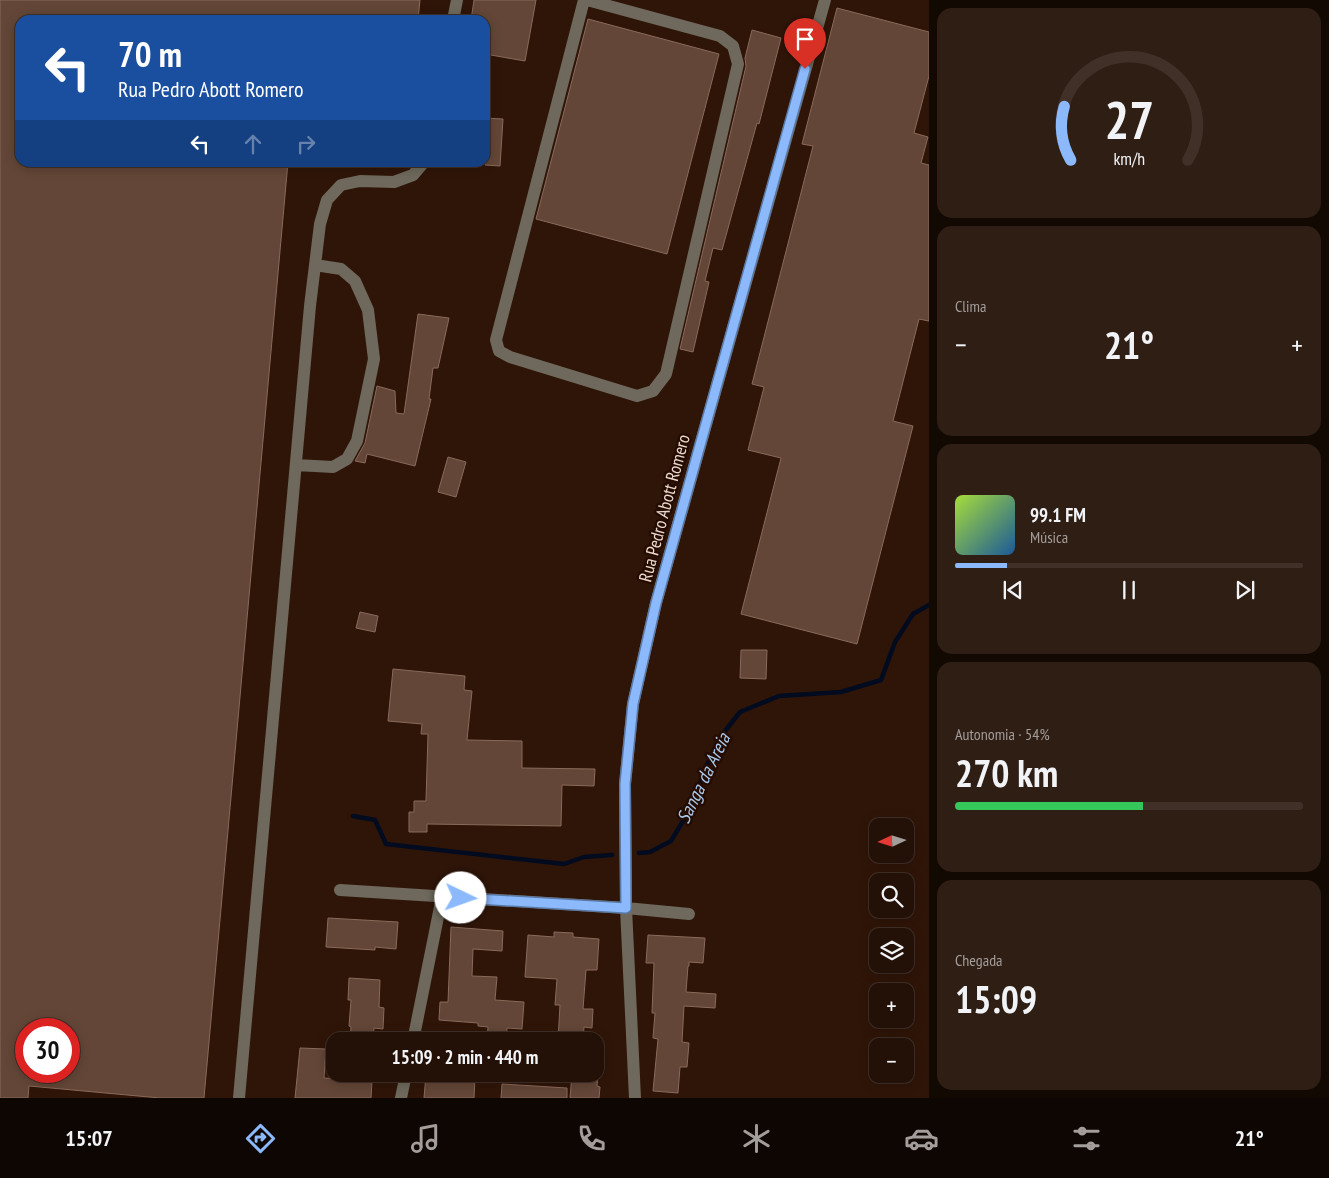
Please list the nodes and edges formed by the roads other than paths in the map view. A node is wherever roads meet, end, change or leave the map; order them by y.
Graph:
1 (457, 0) edge
2 (585, 0) edge
3 (825, 0) edge
4 (455, 15) edge
5 (420, 167) edge
6 (315, 265) junction
7 (296, 465) junction
8 (340, 890) dead end
9 (442, 897) junction
10 (626, 908) junction
11 (689, 914) dead end
12 (415, 1032) edge
13 (404, 1082) edge
14 (239, 1098) edge
15 (401, 1098) edge
16 (635, 1098) edge

1 - 4 street
2 - 2 street
3 - 10 street, Rua Pedro Abott Romero
5 - 6 street
6 - 7 street
6 - 7 street
7 - 14 street
8 - 9 street
9 - 10 street
9 - 12 street
10 - 11 street
10 - 16 street, Rua Pedro Abott Romero
13 - 15 street

